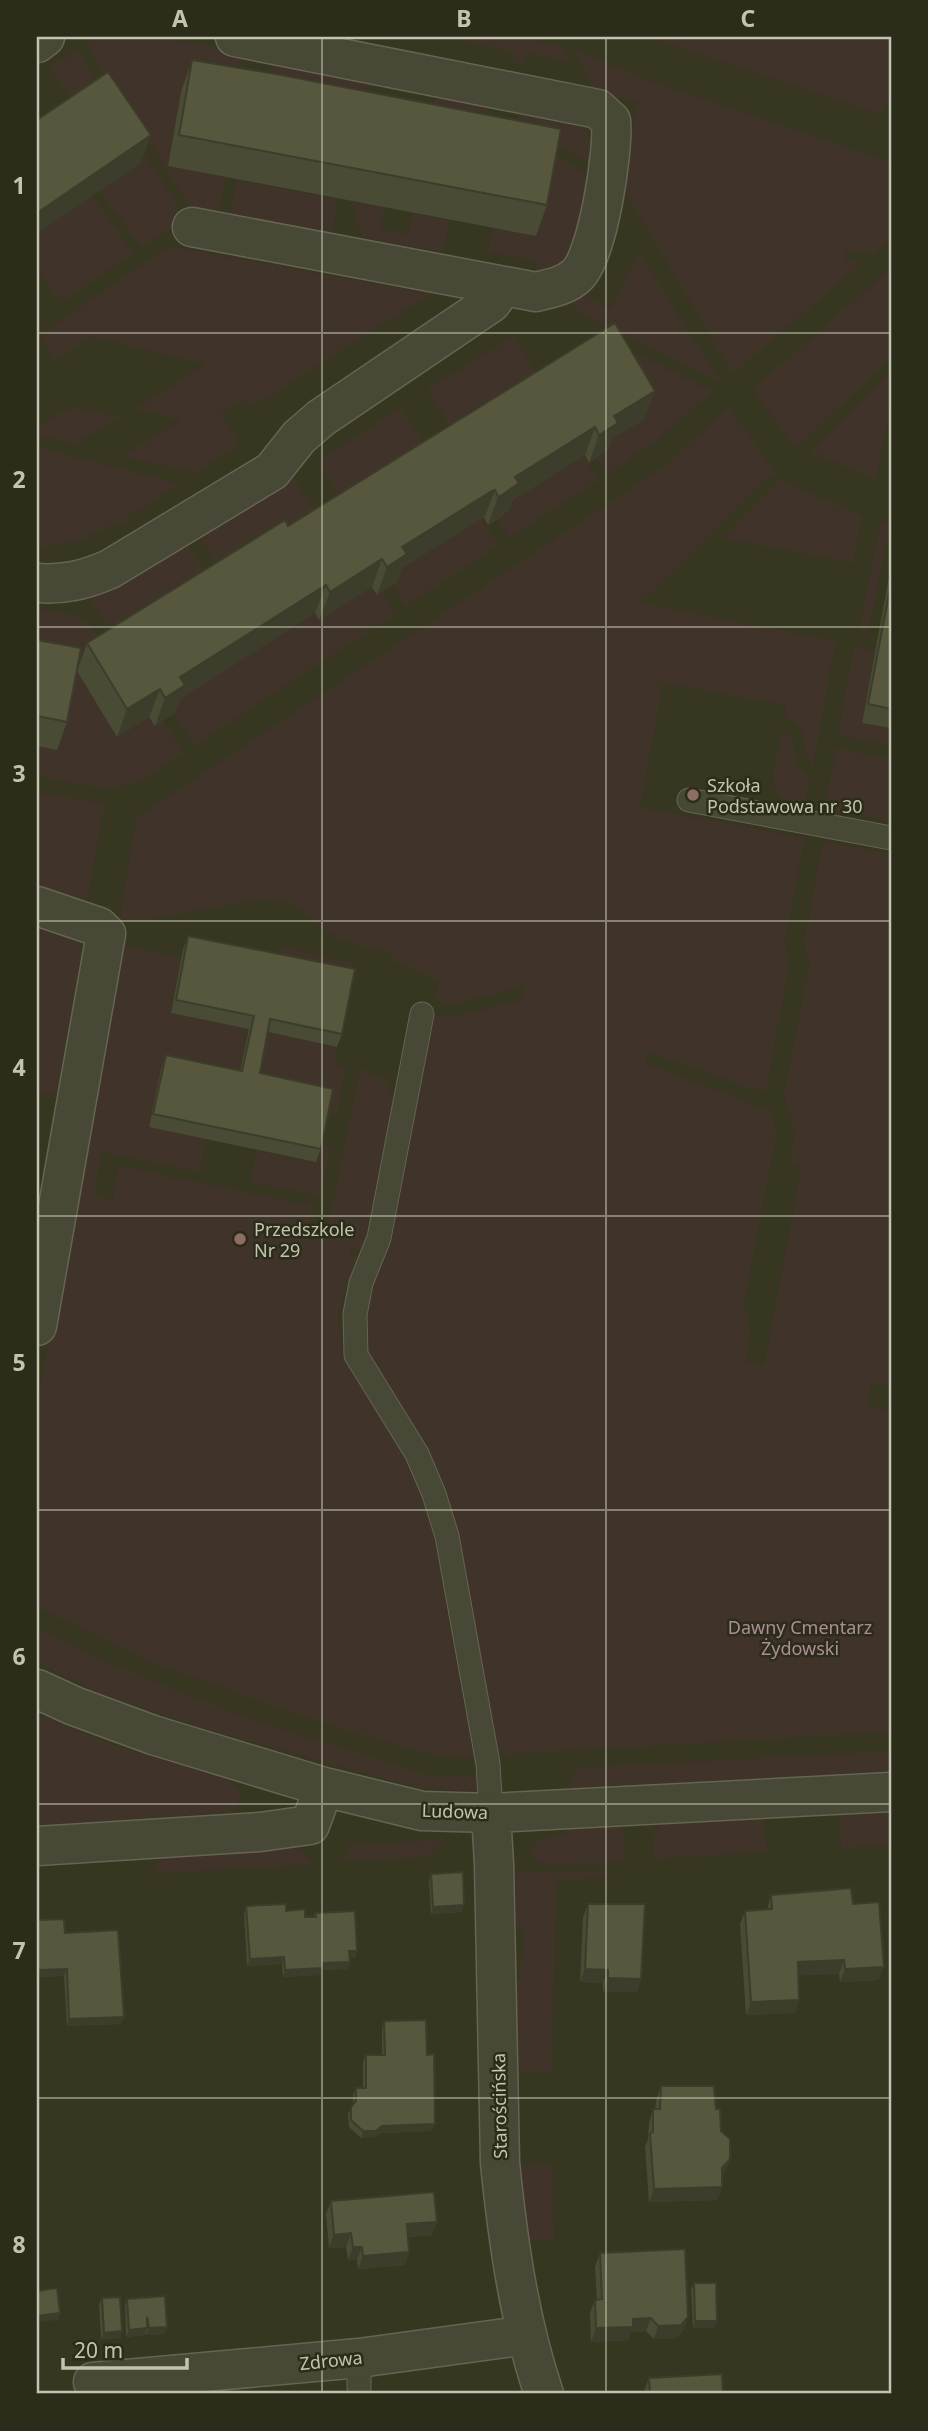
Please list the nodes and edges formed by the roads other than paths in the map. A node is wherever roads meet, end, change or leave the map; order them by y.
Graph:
1 (45, 37) edge
2 (235, 37) edge
3 (37, 43) edge
4 (192, 227) dead end
5 (504, 286) junction
6 (37, 583) edge
7 (690, 800) dead end
8 (891, 838) edge
9 (37, 906) edge
10 (422, 1014) dead end
11 (48, 1199) edge
12 (37, 1326) edge
13 (37, 1689) edge
14 (324, 1787) junction
15 (891, 1792) edge
16 (491, 1813) junction
17 (37, 1846) edge
18 (527, 2334) junction
19 (359, 2376) edge
20 (93, 2382) dead end
21 (544, 2394) edge

1 - 3 street
2 - 5 street
4 - 5 street
5 - 6 street
7 - 8 lane
9 - 11 street
10 - 16 lane
11 - 12 street
13 - 14 street, Ludowa
14 - 16 street, Ludowa
14 - 17 street
15 - 16 street, Ludowa
16 - 18 street, Starościńska
18 - 19 street, Zdrowa
18 - 21 street, Starościńska
19 - 20 street, Zdrowa

